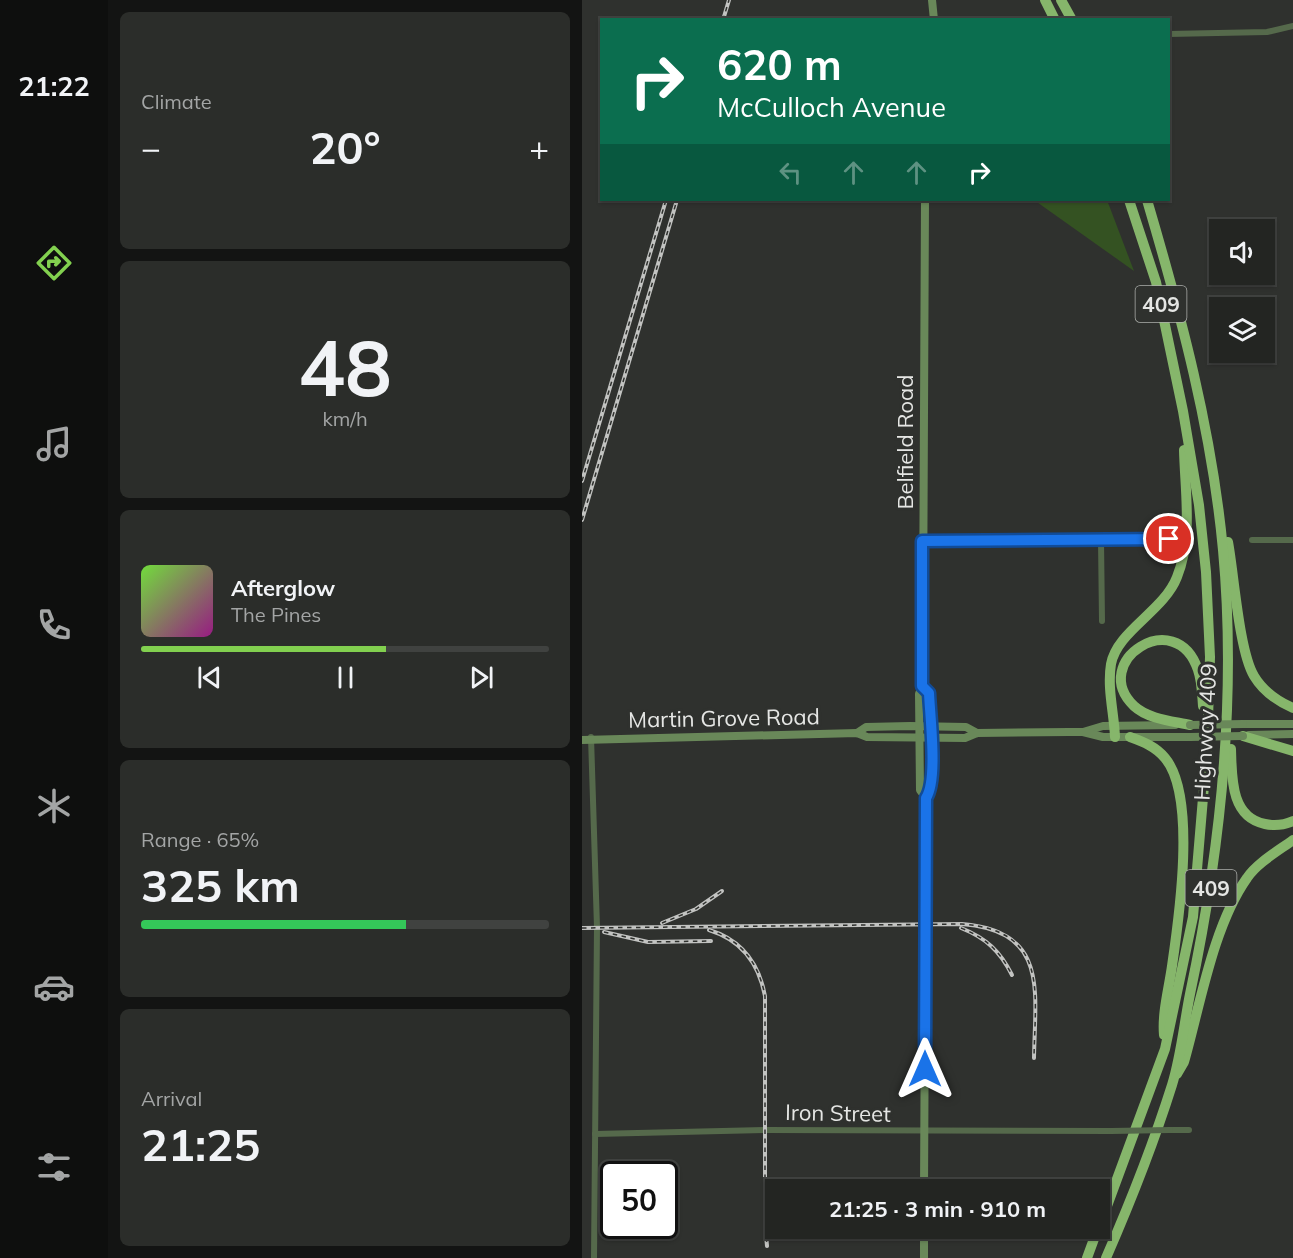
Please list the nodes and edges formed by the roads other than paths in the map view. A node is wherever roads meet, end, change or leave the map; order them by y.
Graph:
1 (932, 0) edge
2 (1045, 0) edge
3 (1061, 0) edge
4 (1070, 17) edge
5 (934, 18) edge
6 (1054, 18) edge
7 (1293, 26) edge
8 (1170, 34) edge
9 (925, 201) edge
10 (1129, 201) edge
11 (1147, 201) edge
12 (1183, 411) junction
13 (1203, 415) junction
14 (1169, 539) dead end
15 (1101, 540) junction
16 (1252, 540) dead end
17 (1293, 540) edge
18 (922, 541) junction
19 (1102, 621) dead end
20 (922, 686) junction
21 (1229, 691) junction
22 (1293, 708) edge
23 (1293, 724) edge
24 (920, 726) junction
25 (930, 726) junction
26 (1243, 730) junction
27 (1190, 731) junction
28 (1114, 732) junction
29 (977, 733) junction
30 (857, 734) junction
31 (1293, 734) edge
32 (585, 737) edge
33 (920, 737) junction
34 (930, 737) junction
35 (1130, 737) junction
36 (1207, 750) junction
37 (1293, 751) edge
38 (926, 798) junction
39 (1293, 821) edge
40 (1293, 840) edge
41 (1165, 1049) junction
42 (1173, 1082) junction
43 (1189, 1130) dead end
44 (924, 1132) junction
45 (595, 1134) junction
46 (924, 1179) edge
47 (1110, 1197) edge
48 (924, 1239) edge
49 (1094, 1239) edge
50 (594, 1258) edge
51 (924, 1258) edge
52 (1087, 1258) edge
53 (1106, 1258) edge

1 - 5 main road
2 - 6 highway
3 - 4 highway
7 - 8 street
9 - 18 main road, Belfield Road
10 - 12 highway, Highway 409 / 409
11 - 13 highway, Highway 409 / 409
12 - 28 highway
12 - 36 highway, Highway 409 / 409
13 - 21 highway, Highway 409 / 409
13 - 22 highway
14 - 15 street
15 - 18 street
15 - 19 street
16 - 17 street
18 - 20 main road, Belfield Road
20 - 24 main road, Belfield Road
20 - 25 main road, Belfield Road
21 - 39 highway
21 - 42 highway, Highway 409 / 409
23 - 26 main road, Martin Grove Road
24 - 25 main road, Martin Grove Road
24 - 30 main road, Martin Grove Road
24 - 33 main road, Belfield Road
25 - 29 main road, Martin Grove Road
25 - 34 main road, Belfield Road
26 - 27 main road, Martin Grove Road, bridge
26 - 31 main road, Martin Grove Road
26 - 37 highway
27 - 28 main road, Martin Grove Road
27 - 35 main road, Martin Grove Road
27 - 36 highway
28 - 29 main road, Martin Grove Road
28 - 35 main road, Martin Grove Road
29 - 34 main road, Martin Grove Road
30 - 32 main road, Martin Grove Road
30 - 33 main road, Martin Grove Road
32 - 45 street
33 - 34 main road, Martin Grove Road
33 - 38 main road, Belfield Road
34 - 38 main road, Belfield Road
35 - 41 highway
36 - 41 highway, Highway 409 / 409
38 - 44 main road, Belfield Road
40 - 42 highway
41 - 47 highway, Highway 409 / 409
42 - 53 highway, Highway 409 / 409
43 - 44 street, Iron Street, bridge
44 - 45 street, Iron Street
44 - 46 main road, Belfield Road
45 - 50 street
48 - 51 main road
49 - 52 highway, Highway 409 / 409

